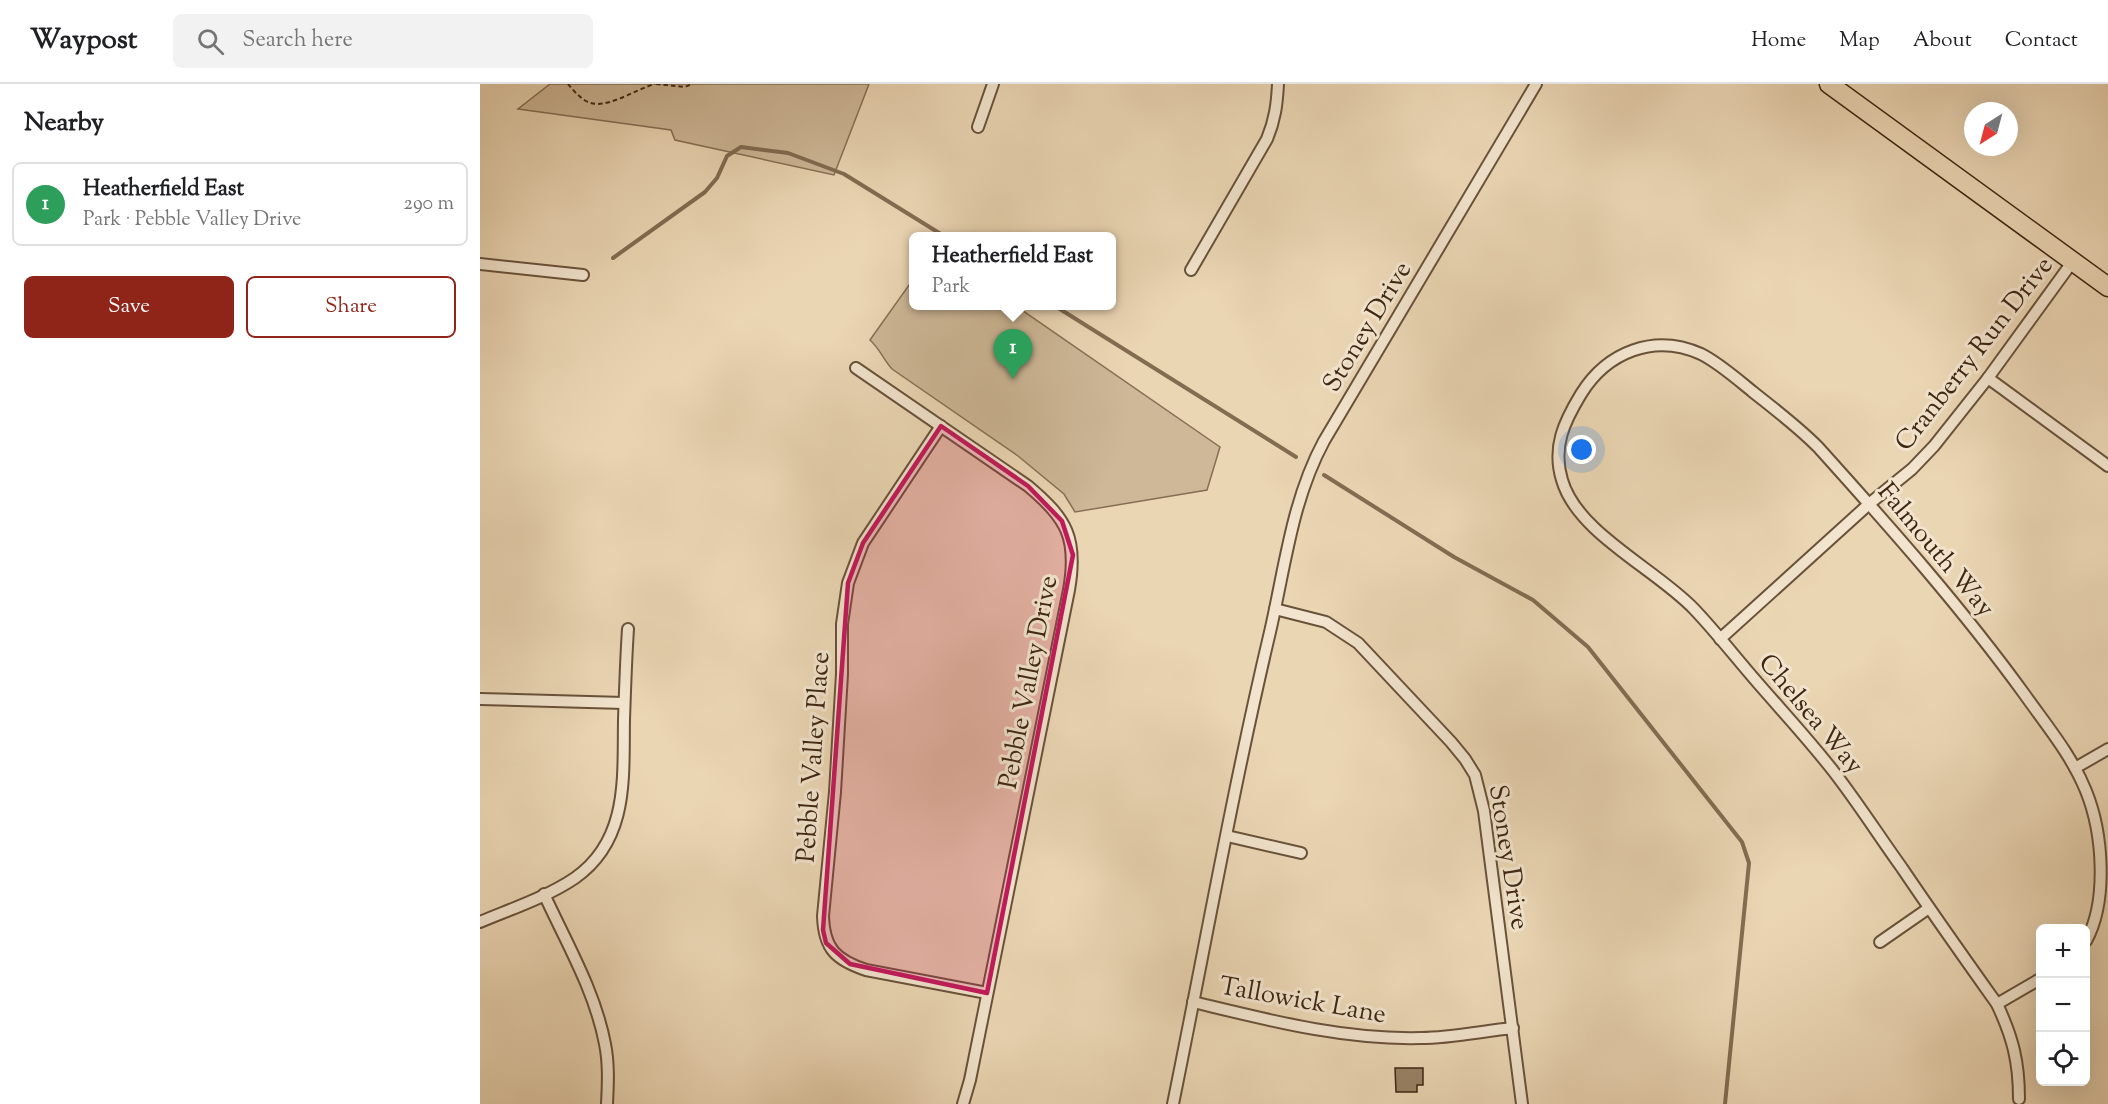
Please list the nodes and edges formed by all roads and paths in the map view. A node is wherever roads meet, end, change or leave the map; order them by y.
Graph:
1 (568, 84) edge
2 (656, 84) edge
3 (692, 84) edge
4 (993, 84) edge
5 (1278, 84) edge
6 (1536, 84) edge
7 (1829, 84) edge
8 (978, 127) dead end
9 (2073, 261) junction
10 (480, 264) edge
11 (1191, 270) dead end
12 (583, 275) dead end
13 (2108, 287) edge
14 (856, 368) dead end
15 (1988, 378) junction
16 (1585, 388) joint
17 (941, 426) junction
18 (2108, 466) edge
19 (1869, 504) junction
20 (1275, 609) junction
21 (628, 628) dead end
22 (1720, 639) junction
23 (480, 699) edge
24 (624, 703) junction
25 (2108, 749) edge
26 (2075, 768) junction
27 (1227, 836) junction
28 (1301, 853) dead end
29 (544, 894) junction
30 (1929, 908) junction
31 (2103, 917) edge
32 (480, 922) edge
33 (2090, 934) edge
34 (1881, 942) dead end
35 (2036, 982) edge
36 (987, 993) junction
37 (1193, 1002) junction
38 (1997, 1004) junction
39 (1513, 1028) junction
40 (2019, 1099) dead end
41 (607, 1104) edge
42 (963, 1104) edge
43 (1173, 1104) edge
44 (1522, 1104) edge

1 - 2 path
2 - 3 path
4 - 8 street
5 - 11 street
6 - 20 street, Stoney Drive
7 - 9 highway
9 - 13 highway
9 - 15 street, Cranberry Run Drive
10 - 12 street
14 - 17 street, Pebble Valley Drive
15 - 18 street
15 - 19 street, Cranberry Run Drive
16 - 19 street, Falmouth Way
16 - 22 street, Chelsea Way
17 - 36 street, Pebble Valley Drive
17 - 36 street, Pebble Valley Place
19 - 22 street, Cranberry Run Drive
19 - 26 street, Falmouth Way
20 - 27 street, Stoney Drive
20 - 39 street, Stoney Drive
21 - 24 street
22 - 30 street, Chelsea Way
23 - 24 street
24 - 29 street
25 - 26 street
26 - 31 street, Falmouth Way
27 - 28 street
27 - 37 street, Stoney Drive
29 - 32 street
29 - 41 street
30 - 34 street
30 - 38 street, Chelsea Way
31 - 33 street, Falmouth Way
35 - 38 street
36 - 42 street, Pebble Valley Drive
37 - 39 street, Tallowick Lane
37 - 43 street, Stoney Drive
38 - 40 street, Chelsea Way
39 - 44 street, Stoney Drive

